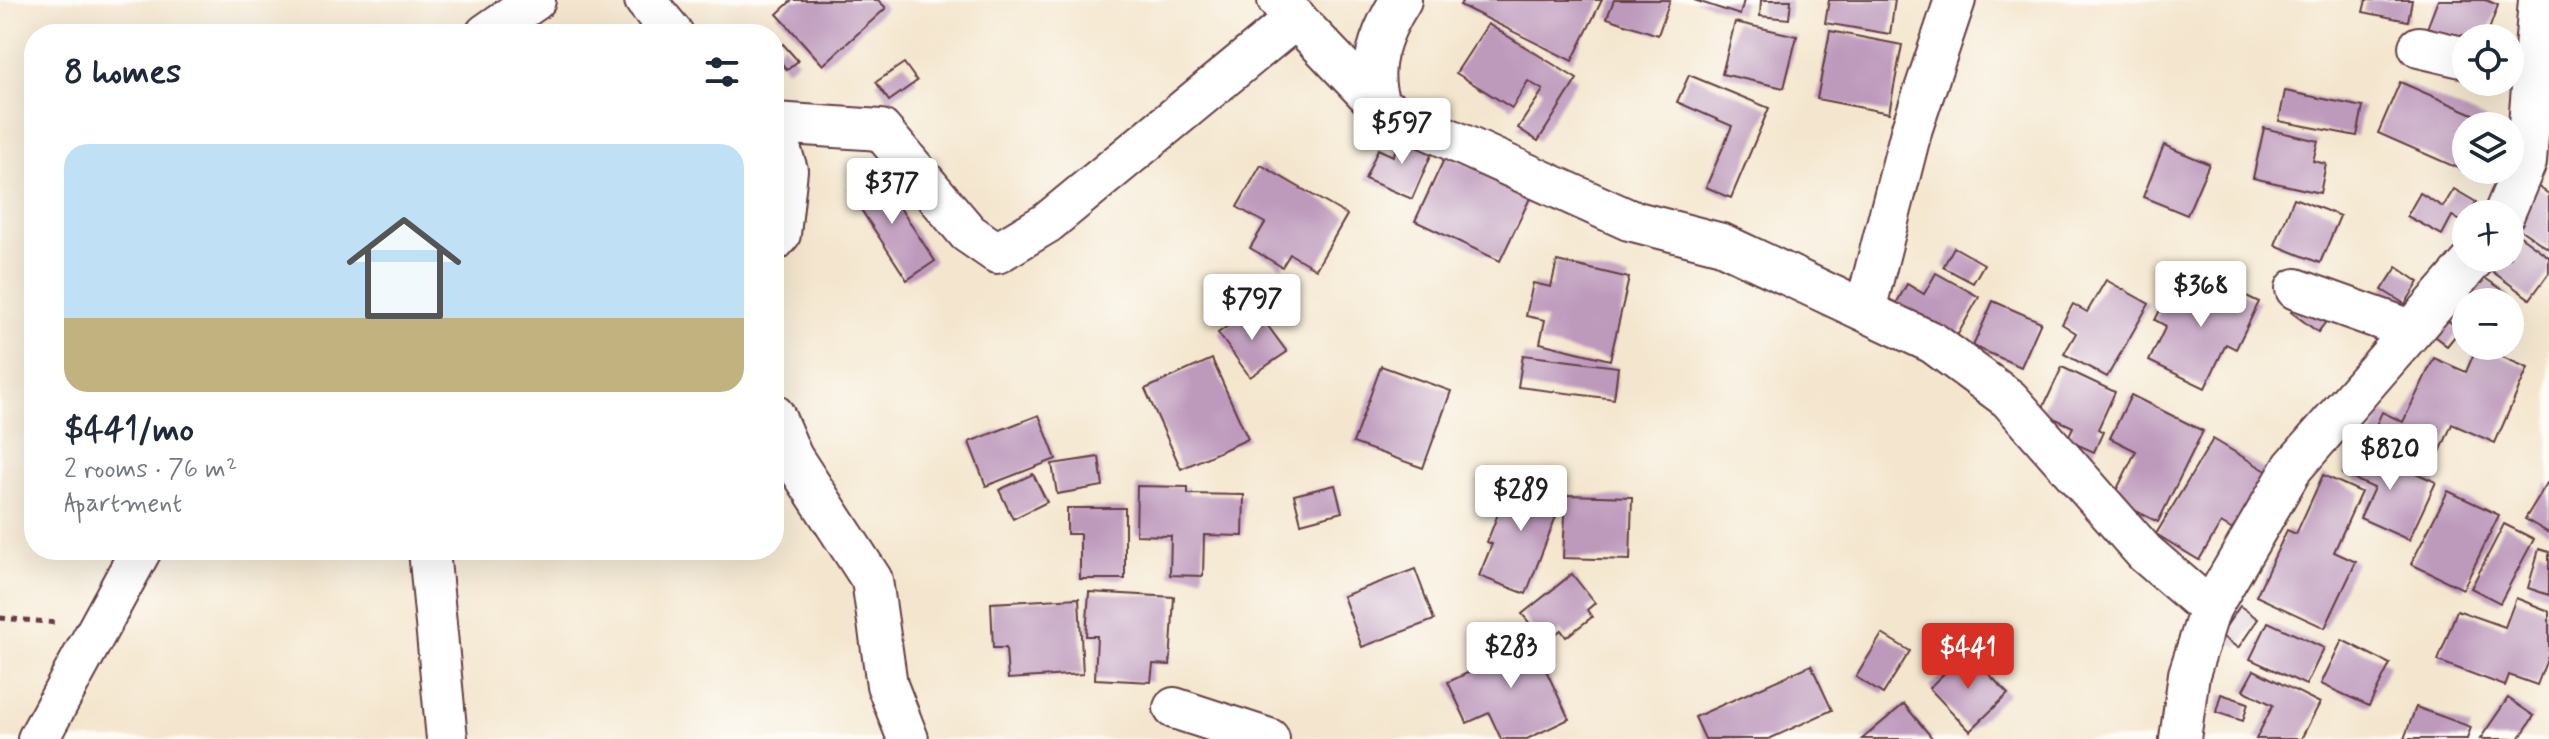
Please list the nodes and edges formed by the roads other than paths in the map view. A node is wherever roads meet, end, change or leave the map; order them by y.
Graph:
1 (535, 0) edge
2 (645, 0) edge
3 (1401, 0) edge
4 (1955, 0) edge
5 (2539, 0) edge
6 (1287, 9) edge
7 (500, 24) edge
8 (665, 24) edge
9 (2419, 47) dead end
10 (2524, 49) edge
11 (2452, 55) edge
12 (2524, 69) edge
13 (1381, 108) junction
14 (784, 126) edge
15 (2538, 158) edge
16 (784, 160) edge
17 (784, 197) edge
18 (2512, 200) edge
19 (2463, 272) edge
20 (2296, 289) dead end
21 (1865, 310) junction
22 (2411, 330) junction
23 (784, 438) edge
24 (135, 560) edge
25 (430, 560) edge
26 (2210, 609) junction
27 (1174, 708) dead end
28 (38, 739) edge
29 (447, 739) edge
30 (908, 739) edge
31 (1269, 739) edge
32 (2180, 739) edge

1 - 7 street
2 - 8 street
3 - 13 street
4 - 21 street
5 - 10 street
6 - 13 street
6 - 14 street
9 - 11 street
12 - 15 street
13 - 21 street
15 - 18 street
16 - 17 street
19 - 22 street
20 - 22 street
21 - 26 street
22 - 26 street
23 - 30 street
24 - 28 street
25 - 29 street
26 - 32 street
27 - 31 street

